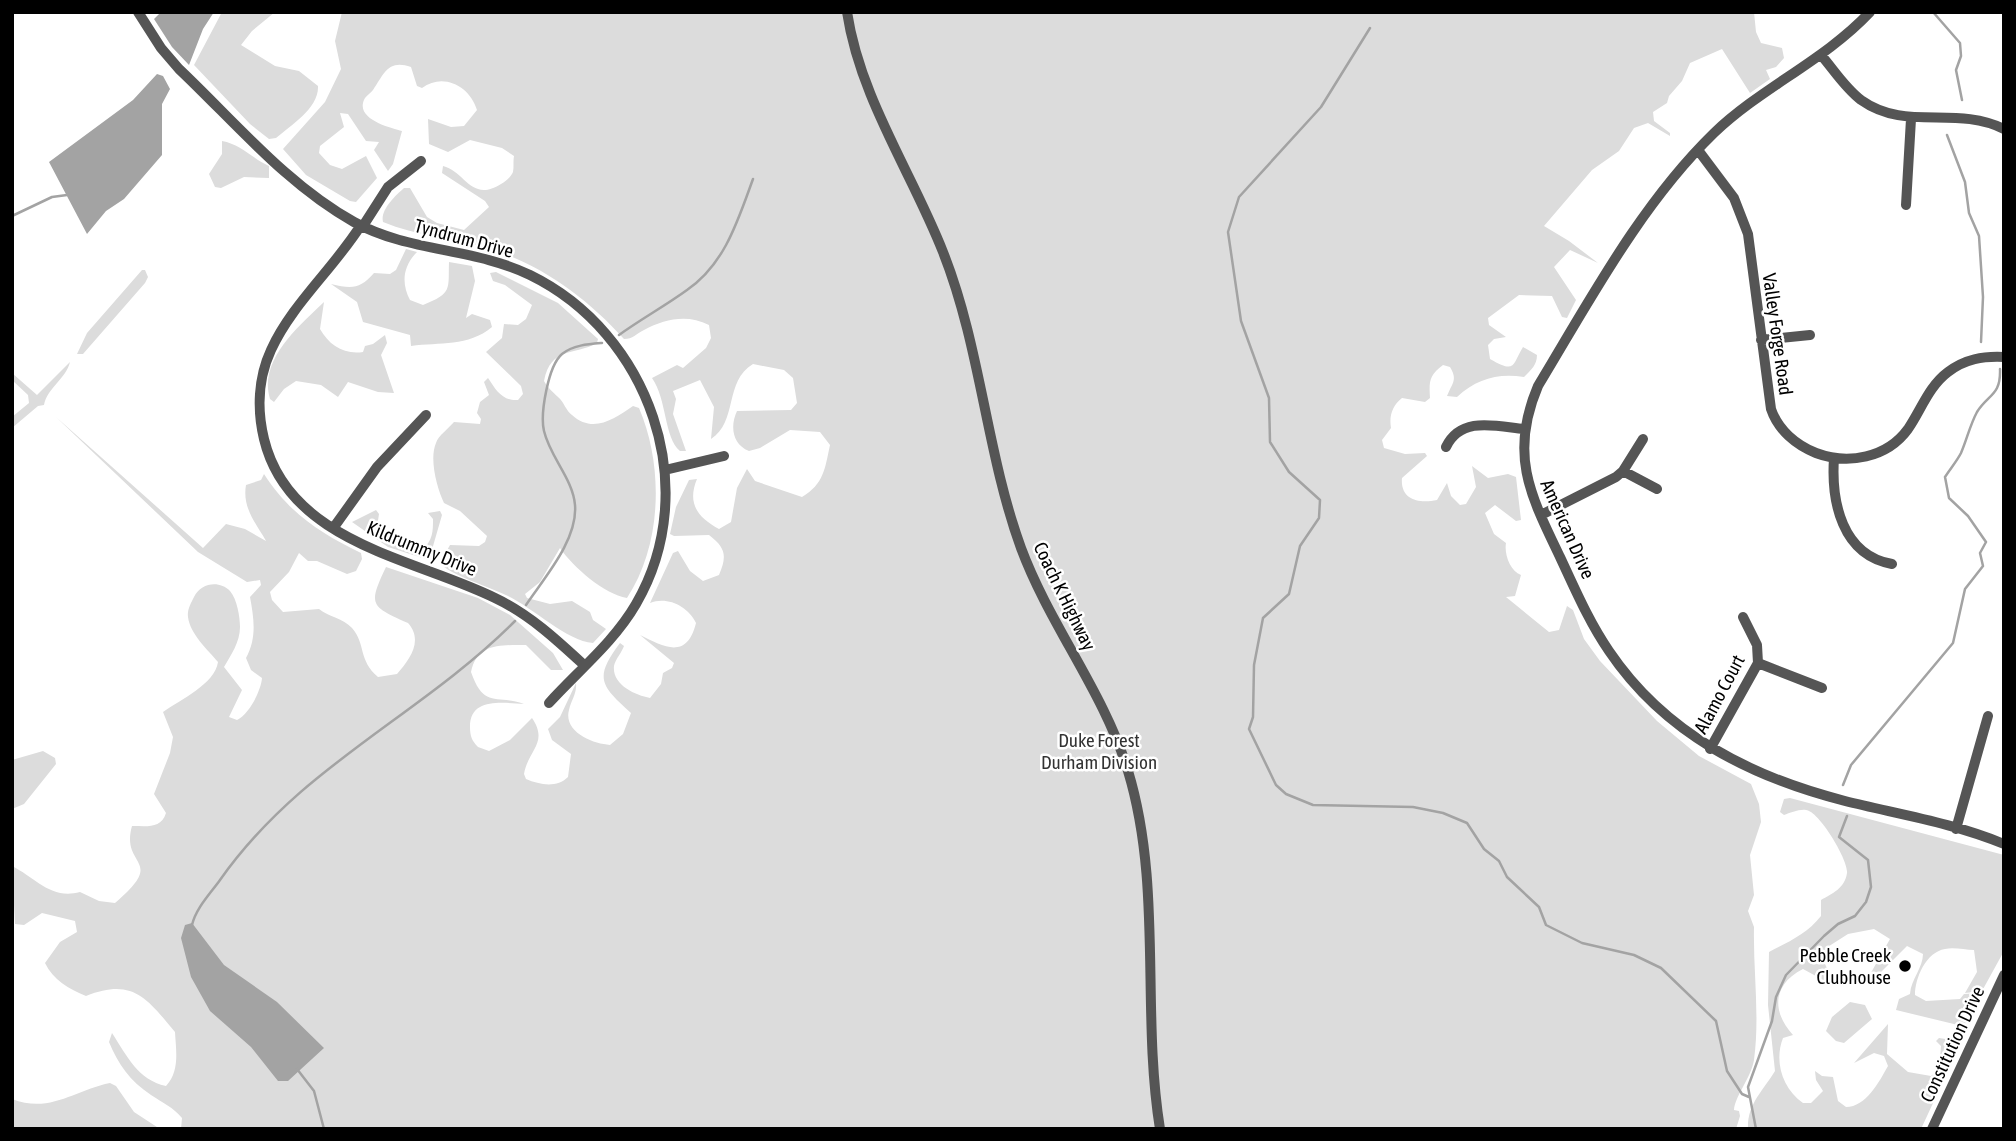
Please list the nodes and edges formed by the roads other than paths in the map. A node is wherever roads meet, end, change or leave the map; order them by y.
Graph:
1 (138, 12) edge
2 (847, 12) edge
3 (1870, 12) edge
4 (1821, 55) junction
5 (1911, 119) junction
6 (2004, 129) edge
7 (1698, 150) junction
8 (421, 161) dead end
9 (1906, 205) dead end
10 (362, 226) junction
11 (1810, 335) dead end
12 (1760, 340) junction
13 (2004, 357) edge
14 (426, 415) dead end
15 (1524, 429) junction
16 (1643, 439) dead end
17 (1446, 447) dead end
18 (724, 456) dead end
19 (1835, 458) junction
20 (665, 470) junction
21 (1623, 471) junction
22 (1657, 489) dead end
23 (1541, 515) junction
24 (334, 527) junction
25 (1892, 564) dead end
26 (1743, 617) dead end
27 (1758, 663) junction
28 (584, 665) junction
29 (1822, 688) dead end
30 (549, 703) dead end
31 (1988, 716) dead end
32 (1710, 749) junction
33 (1956, 829) junction
34 (2004, 844) edge
35 (2004, 975) edge
36 (1160, 1129) edge
37 (1932, 1129) edge

1 - 10 street, Tyndrum Drive
2 - 36 street, Coach K Highway
3 - 4 street, American Drive
4 - 5 street
4 - 7 street, American Drive
5 - 6 street
5 - 9 street
7 - 12 street, Valley Forge Road
7 - 15 street, American Drive
8 - 10 street, Kildrummy Drive
10 - 20 street, Tyndrum Drive
10 - 24 street, Kildrummy Drive
11 - 12 street
12 - 19 street, Valley Forge Road
13 - 19 street, Valley Forge Road
14 - 24 street
15 - 17 street
15 - 23 street, American Drive
16 - 21 street
18 - 20 street
19 - 25 street
20 - 28 street, Tyndrum Drive
21 - 22 street
21 - 23 street
23 - 32 street, American Drive
24 - 28 street, Kildrummy Drive
26 - 27 street, Alamo Court
27 - 29 street
27 - 32 street, Alamo Court
28 - 30 street, Tyndrum Drive
31 - 33 street
32 - 33 street, American Drive
33 - 34 street, American Drive
35 - 37 street, Constitution Drive

